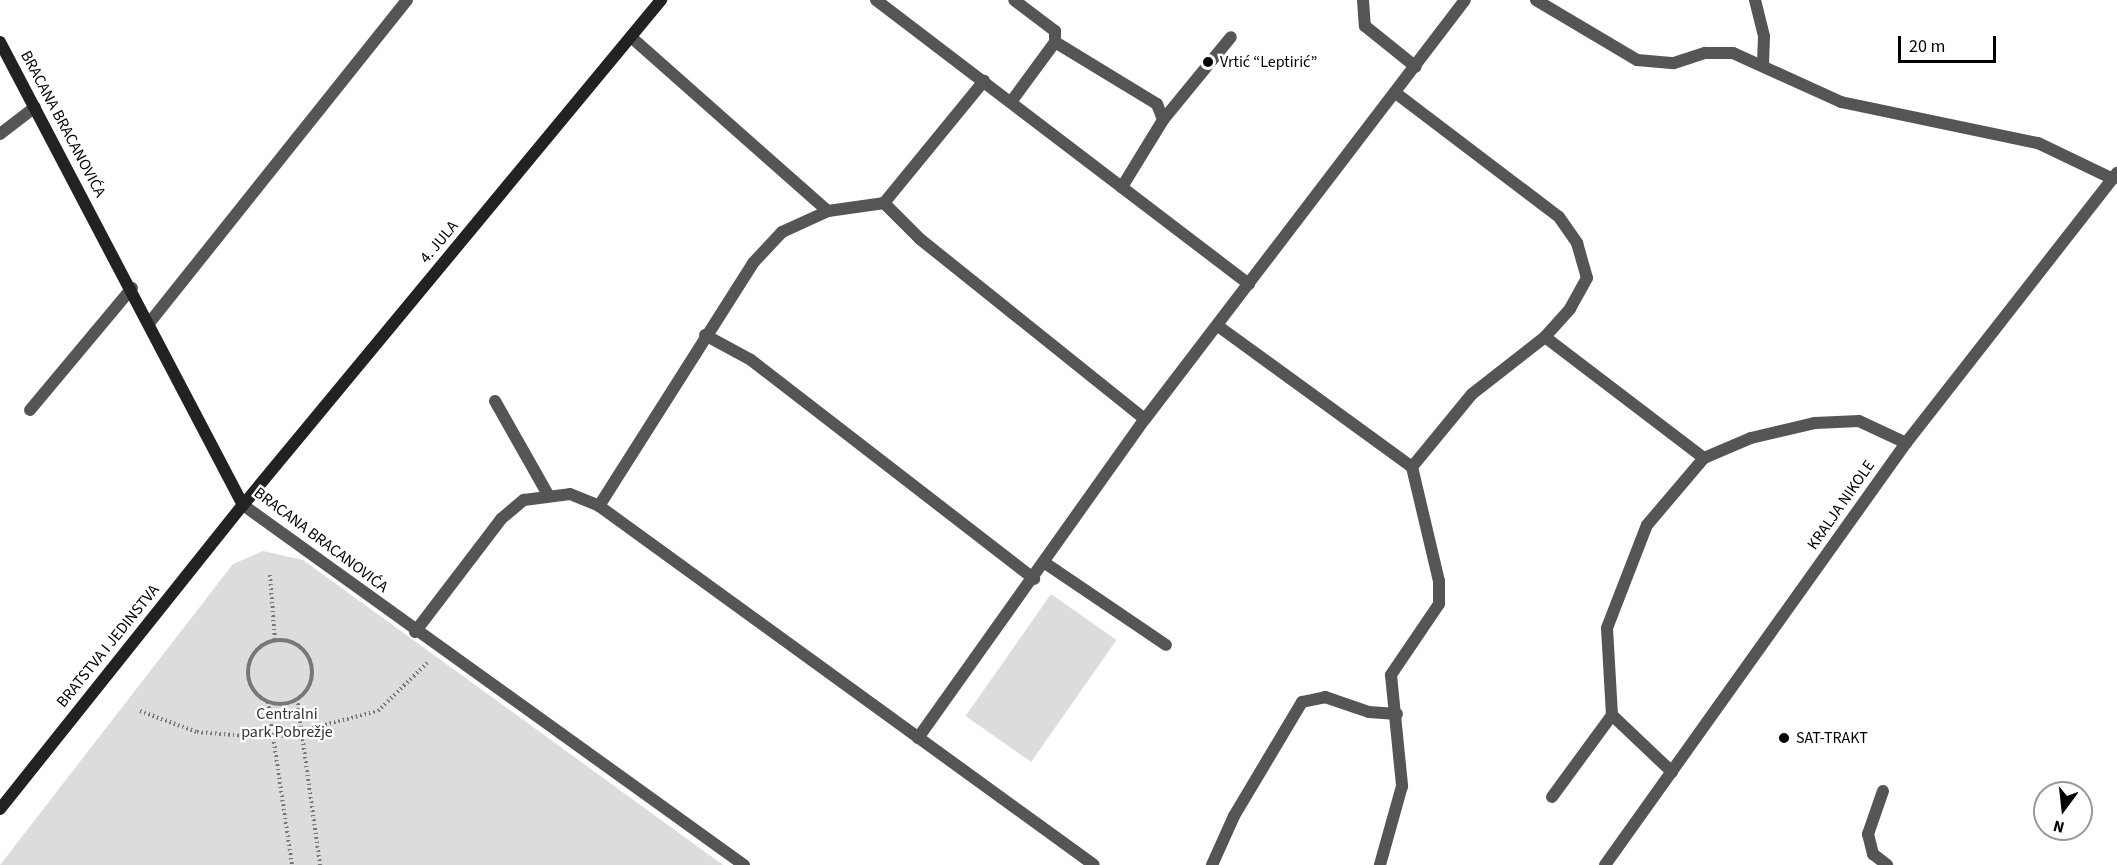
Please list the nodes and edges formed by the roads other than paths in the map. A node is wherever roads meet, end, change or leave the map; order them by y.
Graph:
1 (407, 0) edge
2 (661, 0) edge
3 (876, 0) edge
4 (1014, 0) edge
5 (1363, 0) edge
6 (1465, 0) edge
7 (1536, 0) edge
8 (1755, 0) edge
9 (631, 37) junction
10 (1231, 37) dead end
11 (0, 42) edge
12 (1055, 42) junction
13 (1763, 64) junction
14 (1416, 67) junction
15 (984, 81) junction
16 (1397, 94) junction
17 (1011, 102) junction
18 (35, 107) junction
19 (1163, 120) junction
20 (0, 134) edge
21 (2115, 176) edge
22 (1122, 187) junction
23 (885, 203) junction
24 (828, 211) junction
25 (1249, 284) junction
26 (132, 288) junction
27 (150, 322) junction
28 (1218, 326) junction
29 (705, 335) junction
30 (1545, 337) junction
31 (495, 401) dead end
32 (30, 410) dead end
33 (1145, 419) junction
34 (1906, 443) junction
35 (1704, 458) junction
36 (1412, 467) junction
37 (547, 493) junction
38 (243, 505) junction
39 (599, 506) junction
40 (1045, 563) junction
41 (1034, 579) junction
42 (415, 632) junction
43 (1166, 645) dead end
44 (1397, 714) junction
45 (1612, 715) junction
46 (918, 738) junction
47 (1672, 772) junction
48 (1883, 791) dead end
49 (1552, 797) dead end
50 (0, 809) edge
51 (744, 865) edge
52 (1094, 865) edge
53 (1212, 865) edge
54 (1380, 865) edge
55 (1605, 865) edge
56 (1887, 865) edge

1 - 27 street
2 - 9 main road, 4. JULA
3 - 15 street
4 - 12 street
5 - 14 street
6 - 14 street
7 - 13 street
8 - 13 street
9 - 24 street
9 - 38 main road, 4. JULA
10 - 19 street
11 - 18 main road, BRACANA BRACANOVIĆA
12 - 17 street
12 - 19 street
13 - 21 street
14 - 16 street
15 - 17 street
15 - 23 street
16 - 25 street
16 - 30 street
17 - 22 street
18 - 20 street
18 - 26 main road, BRACANA BRACANOVIĆA
19 - 22 street
21 - 34 street, KRALJA NIKOLE
22 - 25 street
23 - 24 street
23 - 33 street
24 - 29 street
25 - 28 street
26 - 27 main road, BRACANA BRACANOVIĆA
26 - 32 street
27 - 38 main road, BRACANA BRACANOVIĆA
28 - 33 street
28 - 36 street
29 - 39 street
29 - 41 street
30 - 35 street
30 - 36 street
31 - 37 street
33 - 40 street
34 - 35 street
34 - 47 street, KRALJA NIKOLE
35 - 45 street
36 - 44 street
37 - 39 street
37 - 42 street
38 - 42 street, BRACANA BRACANOVIĆA
38 - 50 main road, BRATSTVA I JEDINSTVA
39 - 46 street
40 - 41 street
40 - 43 street
41 - 46 street
42 - 51 street, BRACANA BRACANOVIĆA
44 - 53 street
44 - 54 street
45 - 47 street
45 - 49 street
46 - 52 street
47 - 55 street, KRALJA NIKOLE
48 - 56 street

